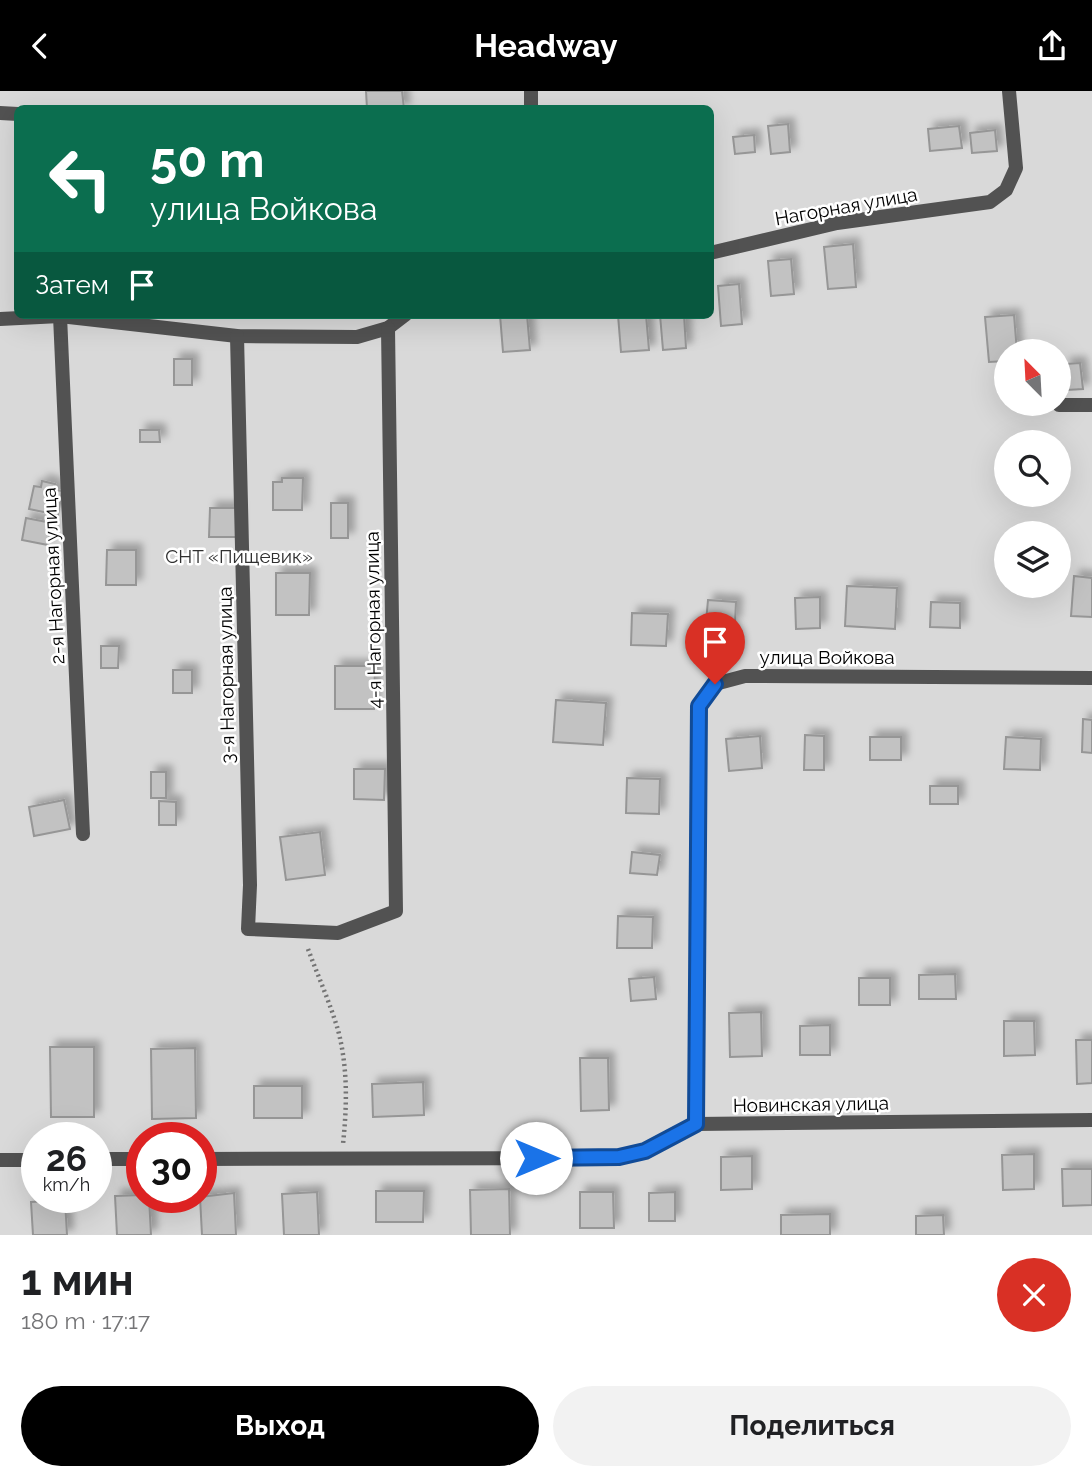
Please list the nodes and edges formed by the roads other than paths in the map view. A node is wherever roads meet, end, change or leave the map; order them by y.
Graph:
1 (1009, 91) edge
2 (714, 252) edge
3 (60, 319) edge
4 (87, 319) edge
5 (400, 319) edge
6 (388, 328) junction
7 (237, 336) junction
8 (1071, 405) edge
9 (1092, 405) edge
10 (1092, 678) edge
11 (83, 834) dead end
12 (302, 931) joint
13 (1092, 1120) edge
14 (696, 1124) junction
15 (217, 1159) edge
16 (0, 1160) edge
17 (21, 1160) edge

1 - 2 street, Нагорная улица
3 - 11 street, 2-я Нагорная улица
4 - 7 street
5 - 6 street
6 - 7 street
6 - 12 street, 4-я Нагорная улица
7 - 12 street, 3-я Нагорная улица
8 - 9 street
10 - 14 street, улица Войкова
13 - 14 street, Новинская улица
14 - 15 street, Новинская улица
16 - 17 street

